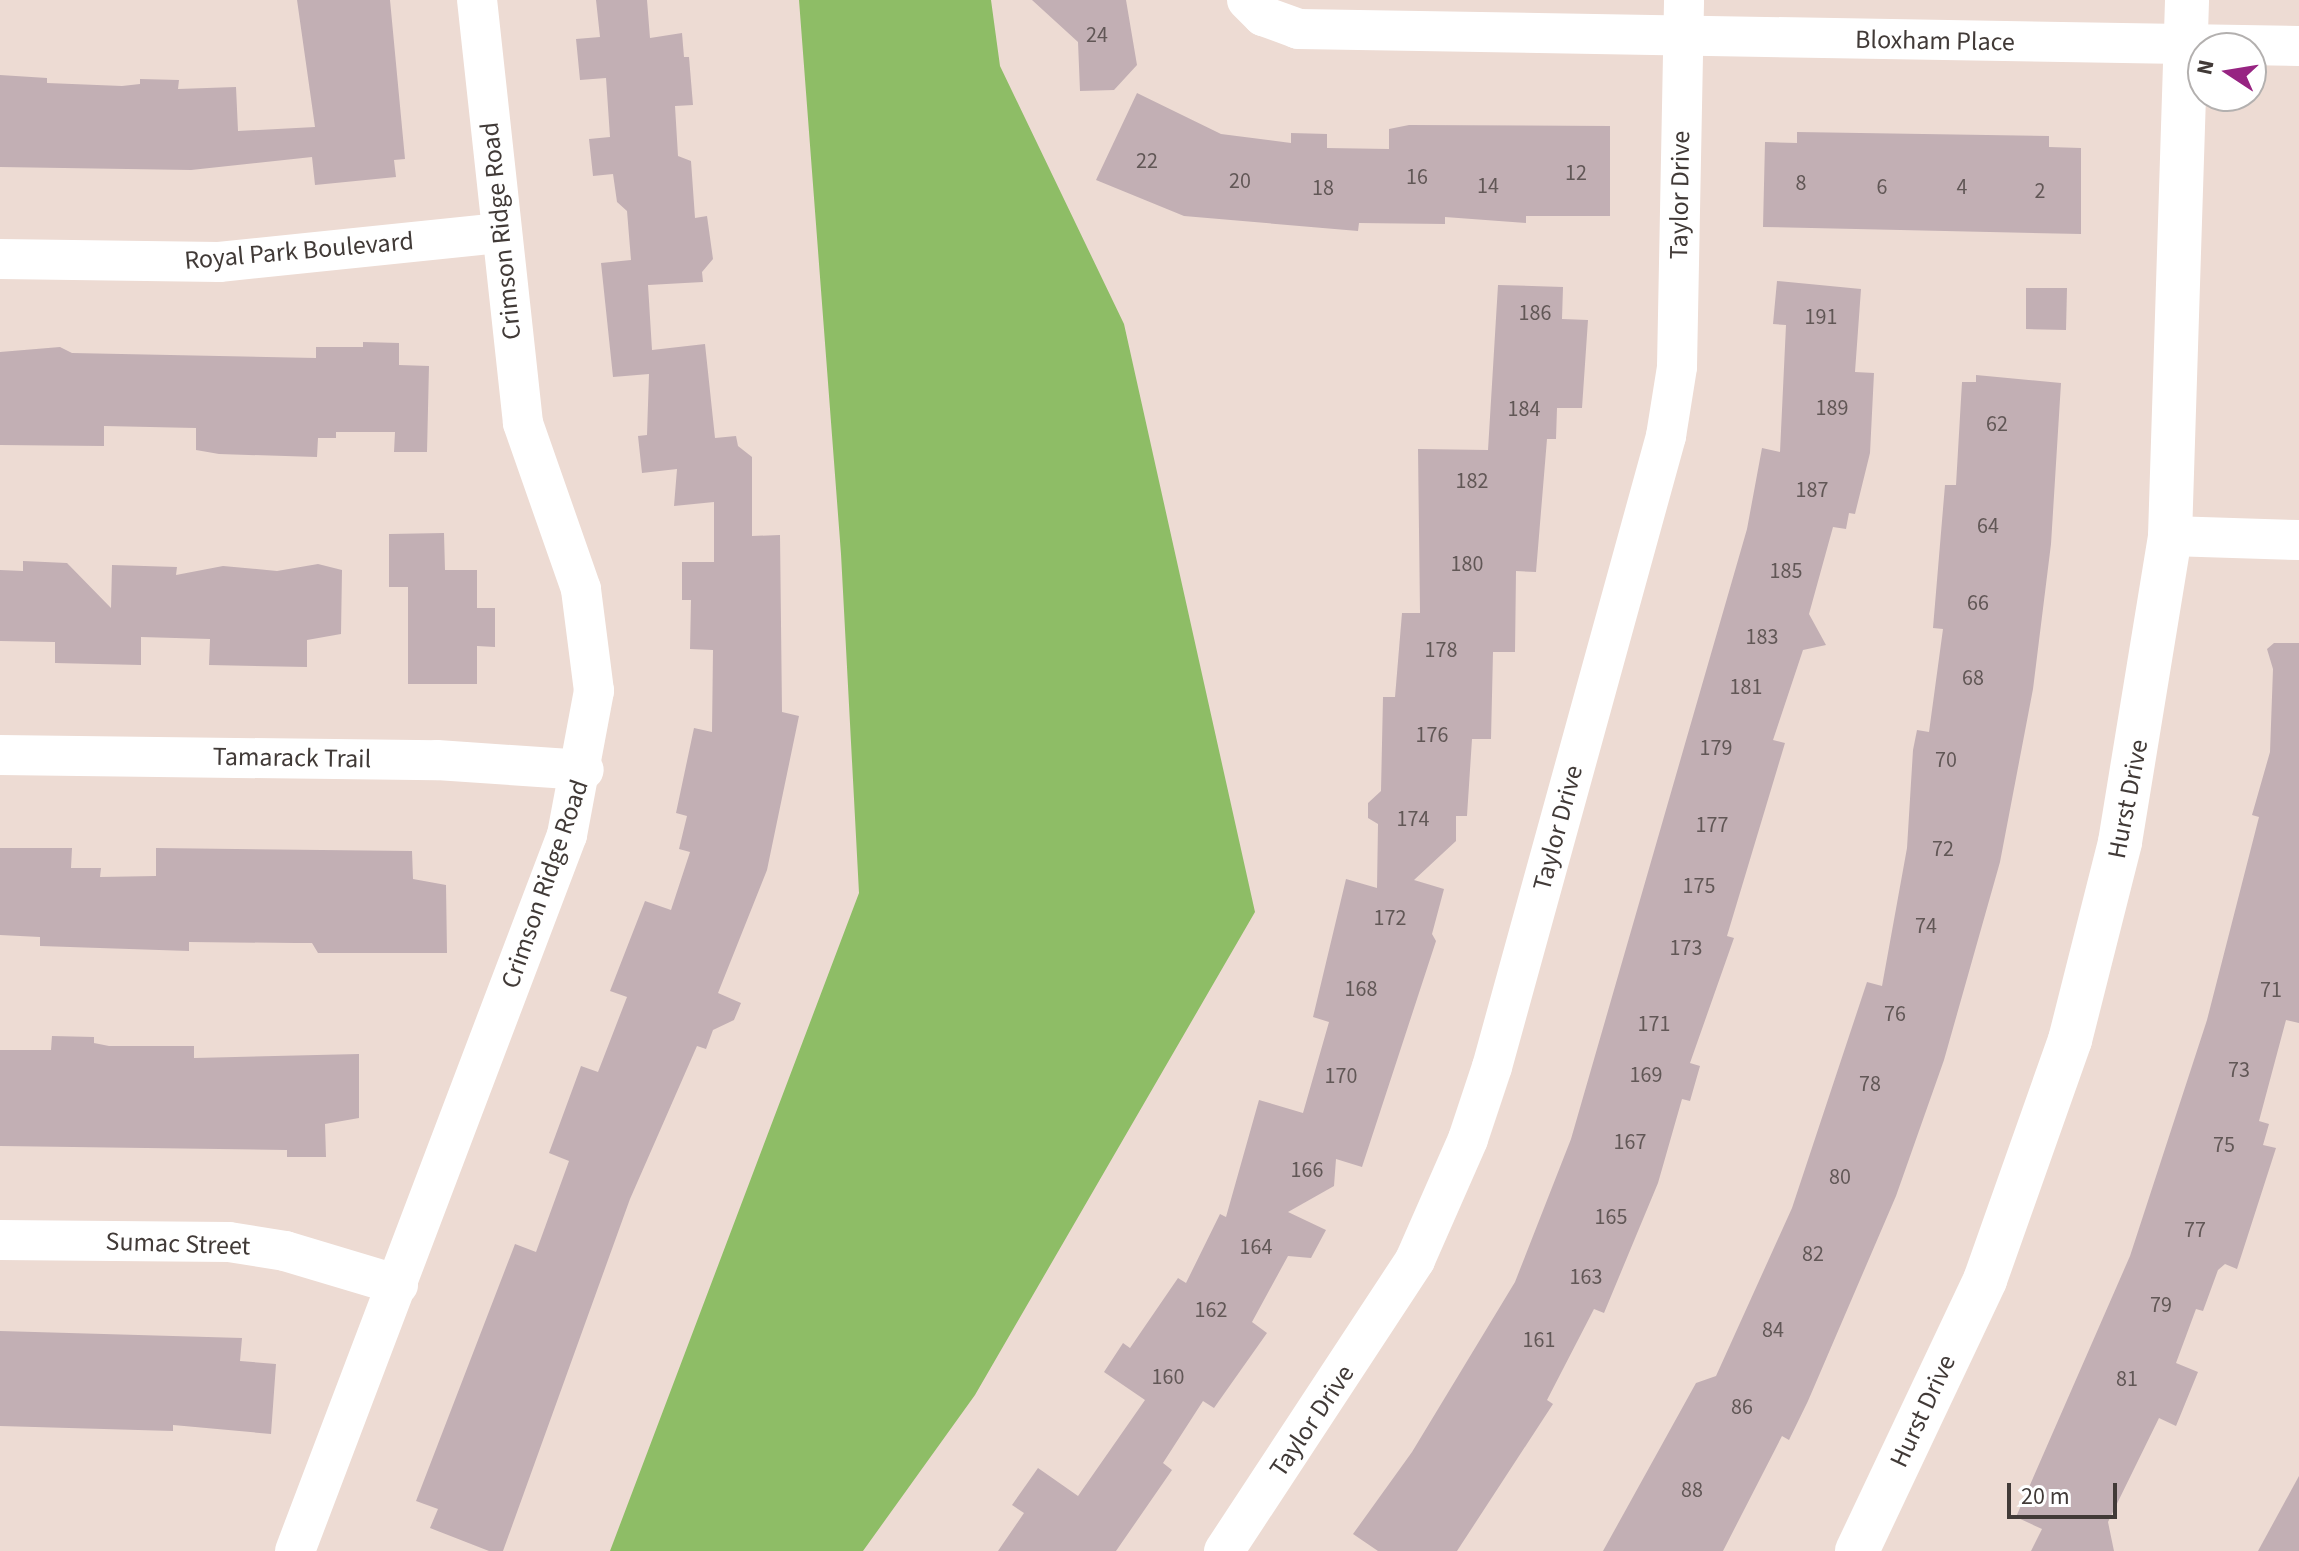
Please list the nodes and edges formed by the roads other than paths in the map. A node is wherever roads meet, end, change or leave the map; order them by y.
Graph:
1 (477, 0) edge
2 (1247, 0) edge
3 (2187, 0) edge
4 (1684, 19) edge
5 (2186, 44) junction
6 (2299, 46) edge
7 (501, 233) junction
8 (0, 259) edge
9 (2170, 536) junction
10 (2299, 540) edge
11 (0, 755) edge
12 (584, 770) junction
13 (0, 1240) edge
14 (398, 1285) junction
15 (295, 1551) edge
16 (1224, 1551) edge
17 (1857, 1551) edge

1 - 7 street, Crimson Ridge Road
2 - 4 street, Bloxham Place
3 - 5 street, Hurst Drive
4 - 5 street, Bloxham Place
4 - 16 street, Taylor Drive
5 - 6 street, Bloxham Place
5 - 9 street, Hurst Drive
7 - 8 street, Royal Park Boulevard
7 - 12 street, Crimson Ridge Road
9 - 10 street
9 - 17 street, Hurst Drive
11 - 12 street, Tamarack Trail
12 - 14 street, Crimson Ridge Road
13 - 14 street, Sumac Street
14 - 15 street, Crimson Ridge Road

